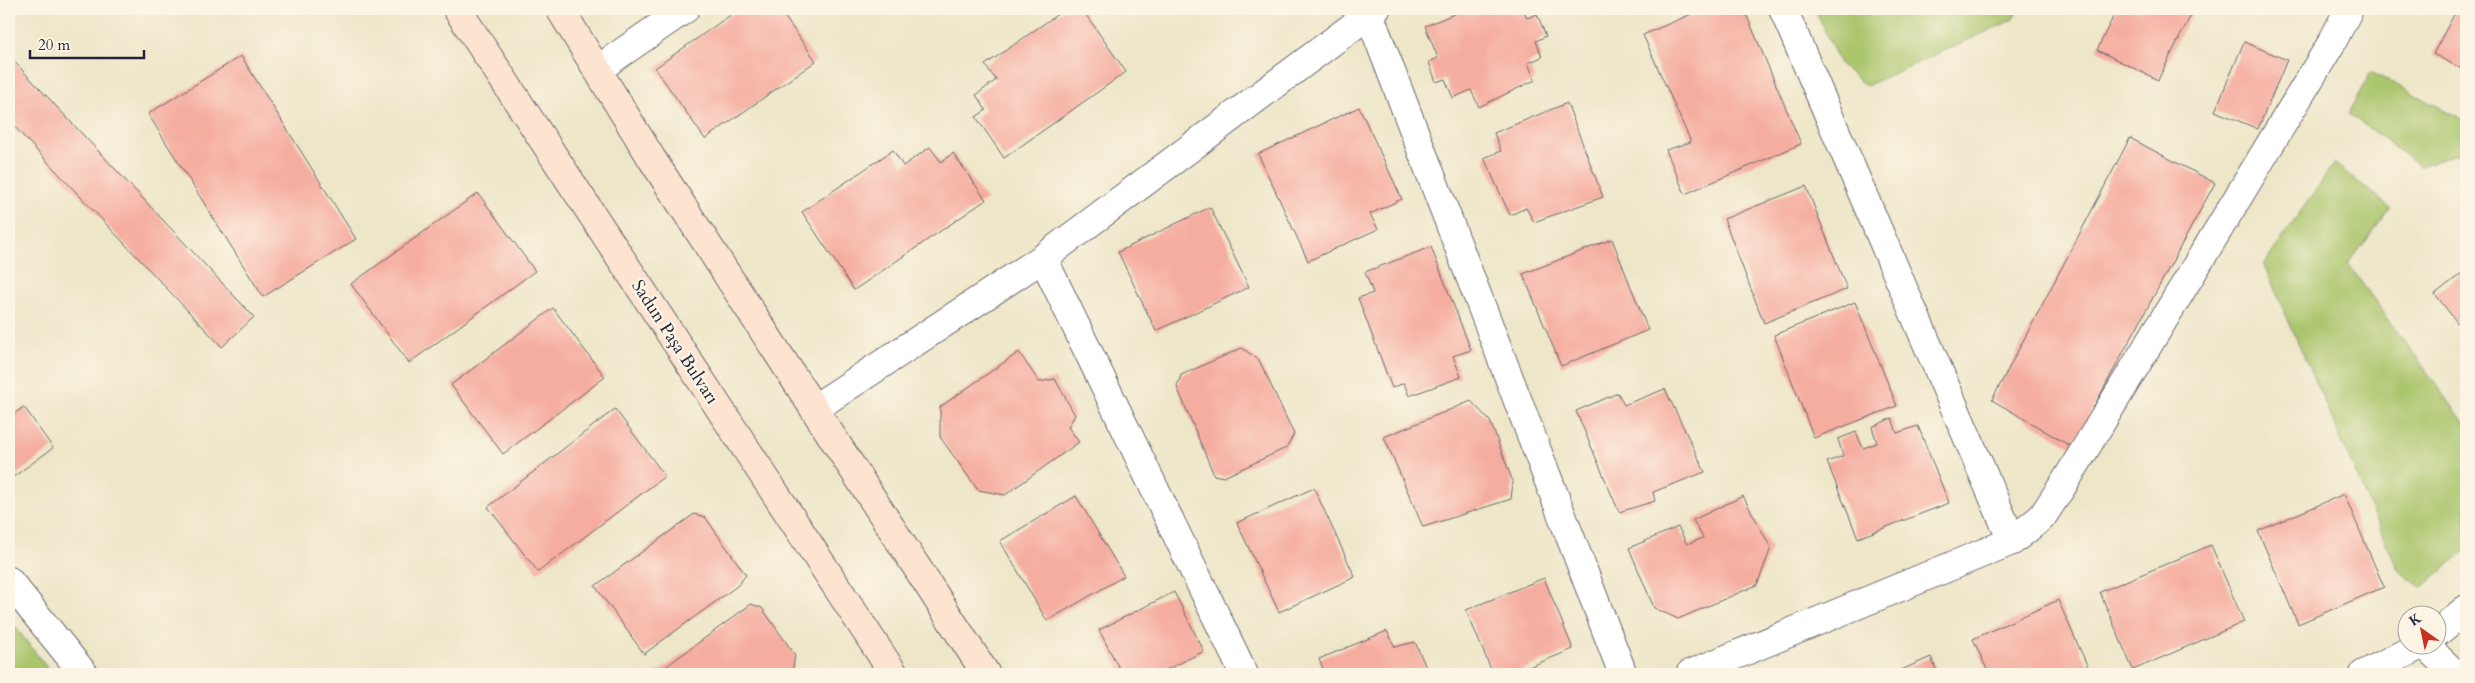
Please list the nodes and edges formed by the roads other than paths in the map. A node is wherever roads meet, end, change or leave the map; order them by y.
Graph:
1 (457, 9) edge
2 (560, 9) edge
3 (685, 9) edge
4 (1783, 9) edge
5 (2349, 9) edge
6 (1372, 11) edge
7 (598, 69) junction
8 (1043, 258) junction
9 (815, 408) junction
10 (2012, 541) junction
11 (9, 580) edge
12 (2466, 608) edge
13 (2448, 623) edge
14 (2399, 656) edge
15 (2436, 656) edge
16 (886, 671) edge
17 (84, 674) edge
18 (986, 674) edge
19 (1244, 674) edge
20 (1623, 674) edge
21 (1690, 674) edge
22 (2364, 674) edge
23 (2455, 674) edge

1 - 16 main road, Sadun Paşa Bulvarı
2 - 7 main road
3 - 7 street
4 - 10 street
5 - 10 street
6 - 8 street
6 - 20 street
7 - 9 main road
8 - 9 street
8 - 19 street
9 - 18 main road
10 - 21 street
11 - 17 street
12 - 13 street
14 - 22 street
15 - 23 street

